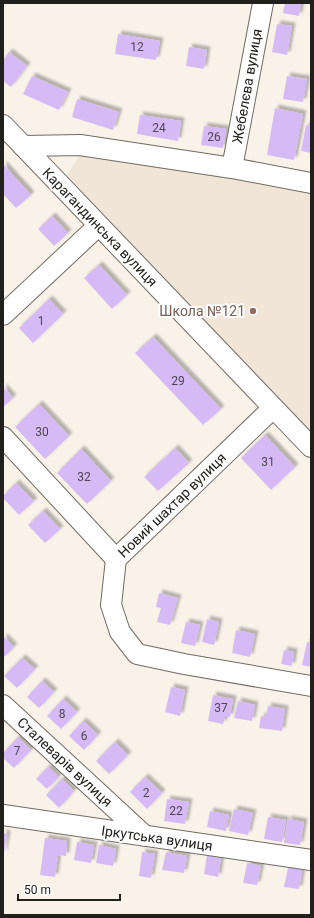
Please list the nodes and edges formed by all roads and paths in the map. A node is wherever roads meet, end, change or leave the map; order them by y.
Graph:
1 (263, 3) edge
2 (3, 125) edge
3 (23, 146) junction
4 (232, 168) junction
5 (311, 183) edge
6 (98, 226) junction
7 (3, 314) edge
8 (273, 408) junction
9 (3, 437) edge
10 (311, 447) edge
11 (116, 559) junction
12 (311, 686) edge
13 (3, 705) edge
14 (3, 815) edge
15 (145, 836) junction
16 (311, 860) edge

1 - 4 street, Жебелєва вулиця
2 - 3 street, Карагандинська вулиця
3 - 4 street, Карагандинська вулиця
3 - 6 street, Карагандинська вулиця
4 - 5 street, Карагандинська вулиця
6 - 7 street
6 - 8 street, Карагандинська вулиця
8 - 10 street, Карагандинська вулиця
8 - 11 street, Новий шахтар вулиця
9 - 11 street
11 - 12 street, Новий шахтар вулиця
13 - 15 street, Сталеварів вулиця
14 - 15 street, Іркутська вулиця
15 - 16 street, Іркутська вулиця

